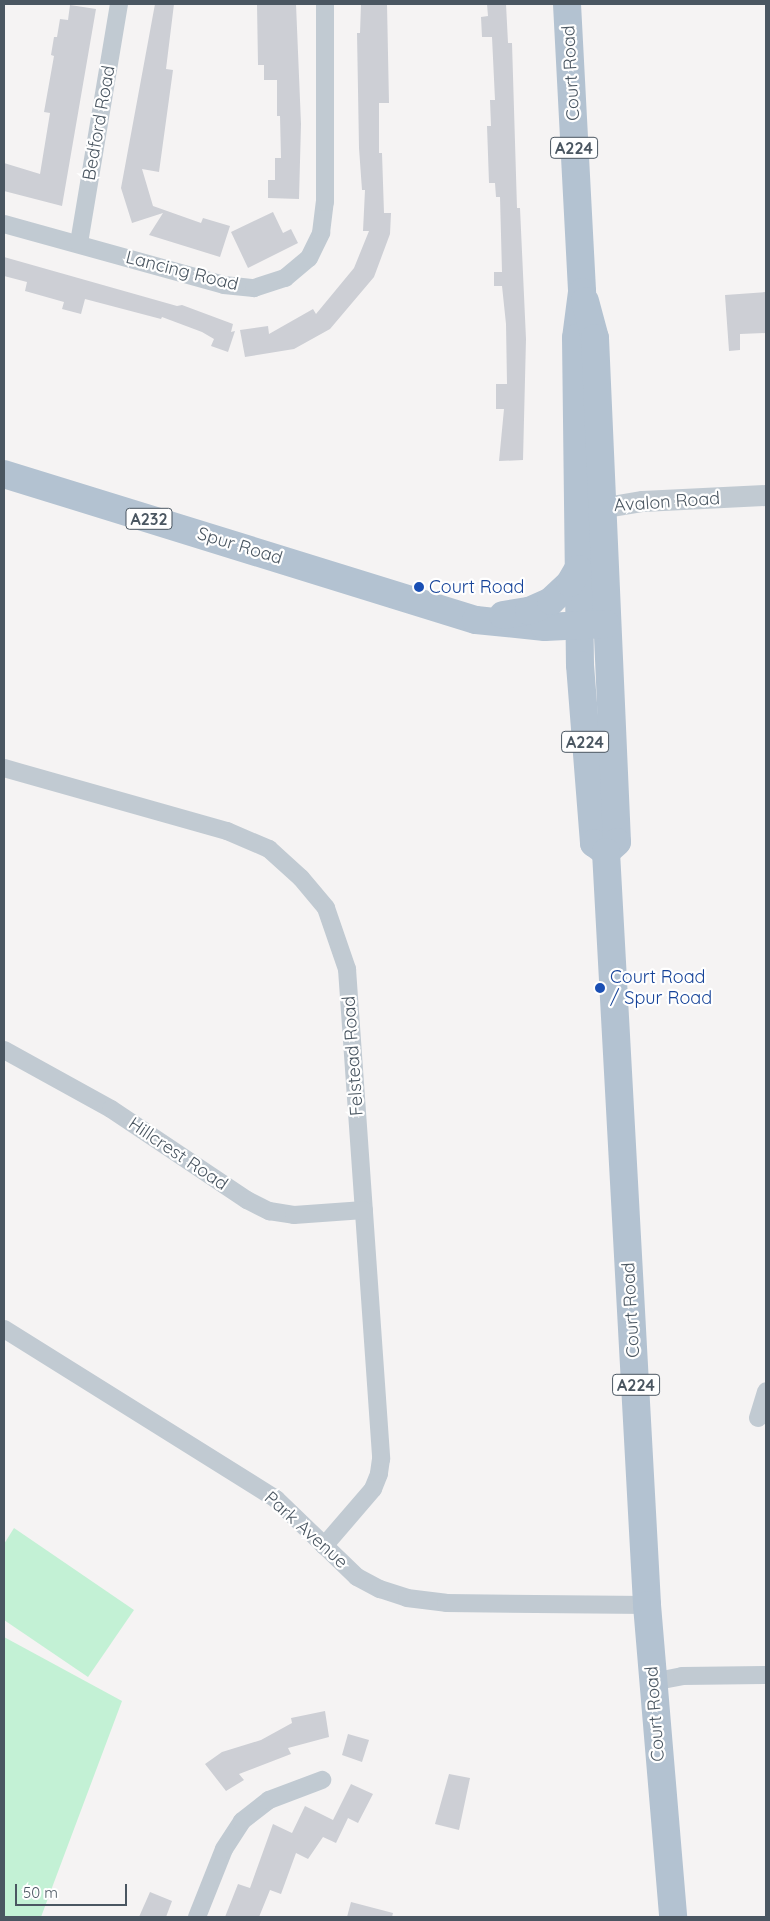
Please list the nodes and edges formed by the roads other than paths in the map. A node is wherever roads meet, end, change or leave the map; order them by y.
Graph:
1 (119, 4) edge
2 (325, 4) edge
3 (567, 4) edge
4 (4, 224) edge
5 (79, 243) junction
6 (582, 292) junction
7 (4, 474) edge
8 (766, 495) edge
9 (603, 506) junction
10 (576, 524) junction
11 (578, 569) junction
12 (476, 620) junction
13 (606, 624) junction
14 (579, 626) junction
15 (4, 768) edge
16 (606, 852) junction
17 (4, 1050) edge
18 (364, 1210) junction
19 (4, 1329) edge
20 (766, 1391) edge
21 (758, 1418) dead end
22 (324, 1546) junction
23 (647, 1606) junction
24 (766, 1675) edge
25 (652, 1682) junction
26 (322, 1780) dead end
27 (197, 1917) edge
28 (673, 1917) edge

1 - 5 street, Bedford Road
2 - 5 street, Lancing Road
3 - 6 main road, Court Road / A224
4 - 5 street, Lancing Road
6 - 9 main road, Court Road / A224
6 - 10 main road, Court Road / A224
7 - 12 main road, Spur Road / A232
8 - 9 street, Avalon Road
9 - 10 street, Avalon Road
9 - 13 main road, Court Road / A224
10 - 11 main road, Court Road / A224
11 - 12 main road
11 - 14 main road, Court Road / A224
12 - 14 main road, Spur Road
13 - 14 main road, Spur Road
13 - 16 main road, Court Road / A224
14 - 16 main road, Court Road / A224
15 - 18 street, Felstead Road
16 - 23 main road, Court Road / A224
17 - 18 street, Hillcrest Road
18 - 22 street, Felstead Road
19 - 22 street, Park Avenue
20 - 21 street
22 - 23 street, Park Avenue
23 - 25 main road, Court Road / A224
24 - 25 street
25 - 28 main road, Court Road / A224
26 - 27 street

